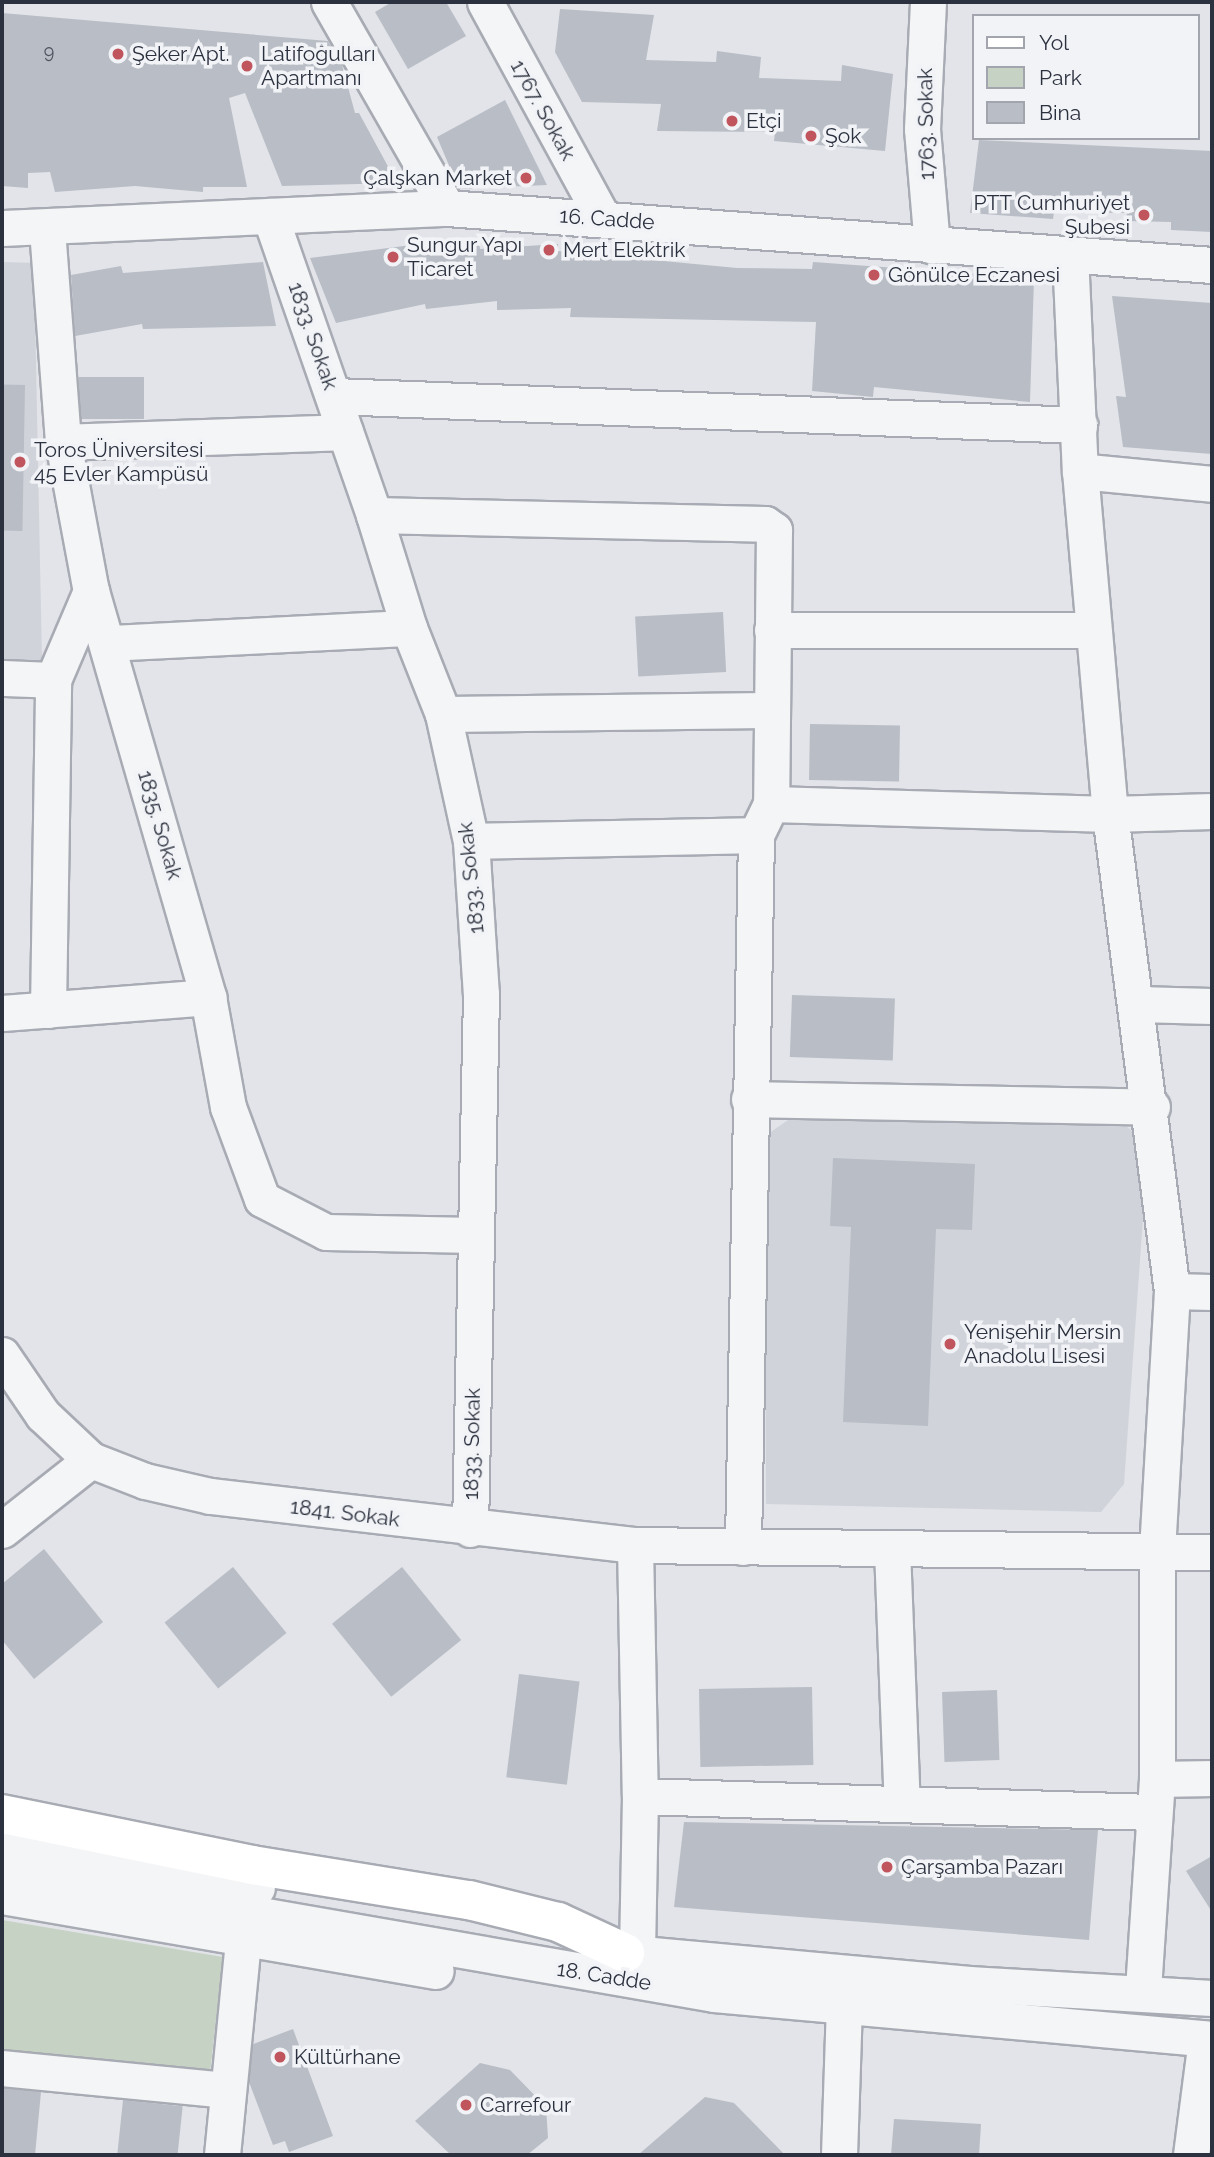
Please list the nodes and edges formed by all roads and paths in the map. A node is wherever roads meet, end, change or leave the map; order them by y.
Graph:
1 (329, 2) edge
2 (485, 2) edge
3 (928, 2) edge
4 (447, 208) junction
5 (270, 216) junction
6 (602, 217) junction
7 (2, 228) edge
8 (47, 229) junction
9 (932, 246) junction
10 (1070, 254) junction
11 (1212, 265) edge
12 (334, 396) junction
13 (1079, 425) junction
14 (345, 432) junction
15 (63, 442) junction
16 (1080, 471) junction
17 (1212, 484) edge
18 (374, 515) junction
19 (91, 591) junction
20 (408, 628) junction
21 (772, 630) junction
22 (1093, 630) junction
23 (109, 643) junction
24 (2, 678) edge
25 (53, 680) junction
26 (769, 710) junction
27 (443, 715) junction
28 (771, 804) junction
29 (1212, 811) edge
30 (1110, 814) junction
31 (756, 835) junction
32 (471, 841) junction
33 (208, 997) junction
34 (1137, 1004) junction
35 (1212, 1006) edge
36 (48, 1010) junction
37 (2, 1013) edge
38 (749, 1099) junction
39 (1152, 1107) junction
40 (475, 1235) junction
41 (1172, 1291) junction
42 (1212, 1292) edge
43 (2, 1355) edge
44 (91, 1460) junction
45 (470, 1529) junction
46 (2, 1530) edge
47 (635, 1545) junction
48 (743, 1547) junction
49 (892, 1549) junction
50 (1157, 1550) junction
51 (1212, 1552) edge
52 (1212, 1778) edge
53 (1155, 1795) junction
54 (640, 1796) junction
55 (902, 1804) junction
56 (2, 1814) edge
57 (2, 1843) edge
58 (2, 1870) edge
59 (2, 1896) edge
60 (243, 1939) junction
61 (631, 1953) junction
62 (1143, 1992) junction
63 (1212, 1998) edge
64 (783, 2003) junction
65 (844, 2008) junction
66 (1209, 2039) edge
67 (2, 2068) edge
68 (226, 2090) junction
69 (222, 2155) edge
70 (839, 2155) edge
71 (1191, 2155) edge

1 - 4 street
2 - 6 street, 1767. Sokak
3 - 9 street, 1763. Sokak
4 - 5 street, 16. Cadde
4 - 6 street, 16. Cadde
5 - 8 street, 16. Cadde
5 - 12 street, 1833. Sokak
6 - 9 street, 16. Cadde
7 - 8 street, 16. Cadde
8 - 15 street, 1835. Sokak
9 - 10 street, 16. Cadde
10 - 11 street, 16. Cadde
10 - 13 street
12 - 13 street
12 - 14 street, 1833. Sokak
13 - 16 street
14 - 15 street
14 - 18 street, 1833. Sokak
15 - 19 street, 1835. Sokak
16 - 17 street
16 - 22 street
18 - 20 street, 1833. Sokak
18 - 21 street
19 - 23 street, 1835. Sokak
19 - 25 street
20 - 23 street
20 - 27 street, 1833. Sokak
21 - 22 street
21 - 26 street
22 - 30 street
23 - 33 street, 1835. Sokak
24 - 25 street
25 - 36 street
26 - 27 street
26 - 28 street
27 - 32 street, 1833. Sokak
28 - 30 street
28 - 31 street
29 - 30 street
30 - 34 street
31 - 32 street
31 - 38 street
32 - 40 street, 1833. Sokak
33 - 36 street
33 - 40 street, 1835. Sokak
34 - 35 street
34 - 39 street
36 - 37 street
38 - 39 street
38 - 48 street
39 - 41 street
40 - 45 street, 1833. Sokak
41 - 42 street
41 - 50 street
43 - 44 street, 1841. Sokak
44 - 45 street, 1841. Sokak
44 - 46 street
45 - 47 street, 1841. Sokak
47 - 48 street, 1841. Sokak
47 - 54 street
48 - 49 street, 1841. Sokak
49 - 50 street, 1841. Sokak
49 - 55 street
50 - 51 street, 1841. Sokak
50 - 53 street
52 - 53 street
53 - 55 street
53 - 62 street
54 - 55 street
54 - 61 street
56 - 61 main road
57 - 61 street, 18. Cadde
58 - 64 street, 18. Cadde
59 - 60 street
60 - 64 street
60 - 68 street
61 - 62 street, 18. Cadde
62 - 63 street, 18. Cadde
64 - 65 street, 18. Cadde
65 - 66 street, 18. Cadde
65 - 70 street
66 - 71 street
67 - 68 street
68 - 69 street

